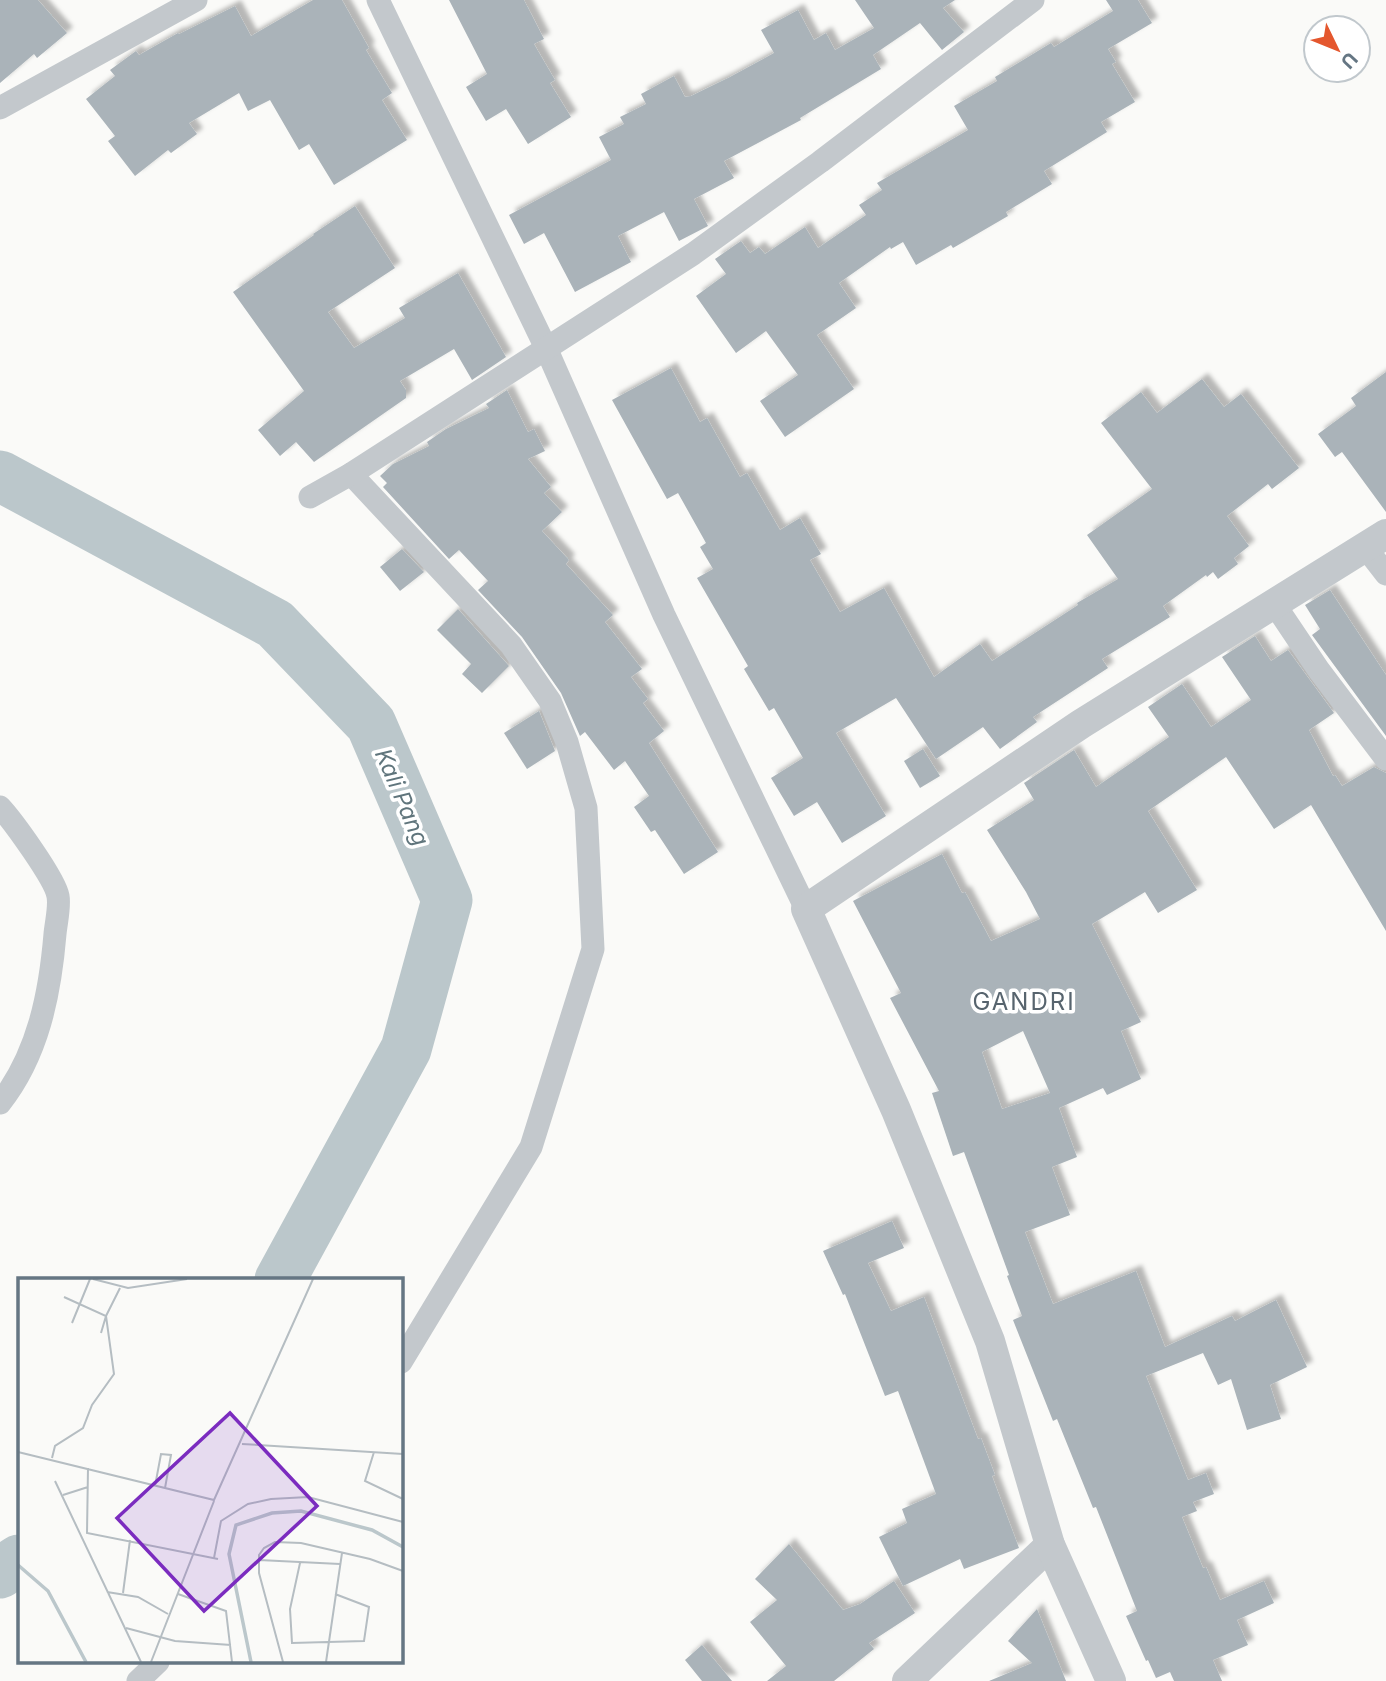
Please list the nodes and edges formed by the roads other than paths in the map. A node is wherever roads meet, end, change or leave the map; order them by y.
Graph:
1 (196, 0) edge
2 (379, 0) edge
3 (1033, 0) edge
4 (0, 108) edge
5 (546, 348) junction
6 (351, 474) junction
7 (310, 497) dead end
8 (1376, 540) edge
9 (1386, 574) edge
10 (1275, 605) junction
11 (1386, 759) edge
12 (2, 814) edge
13 (806, 909) junction
14 (0, 1103) edge
15 (402, 1360) edge
16 (1050, 1545) junction
17 (156, 1664) edge
18 (138, 1681) edge
19 (907, 1681) edge
20 (1111, 1681) edge

1 - 4 street
2 - 5 street
3 - 5 street
5 - 6 street
5 - 13 street
6 - 7 street
6 - 15 street
8 - 9 street
8 - 10 street
10 - 11 street
10 - 13 street
12 - 14 street
13 - 16 street
16 - 19 street
16 - 20 street
17 - 18 street

